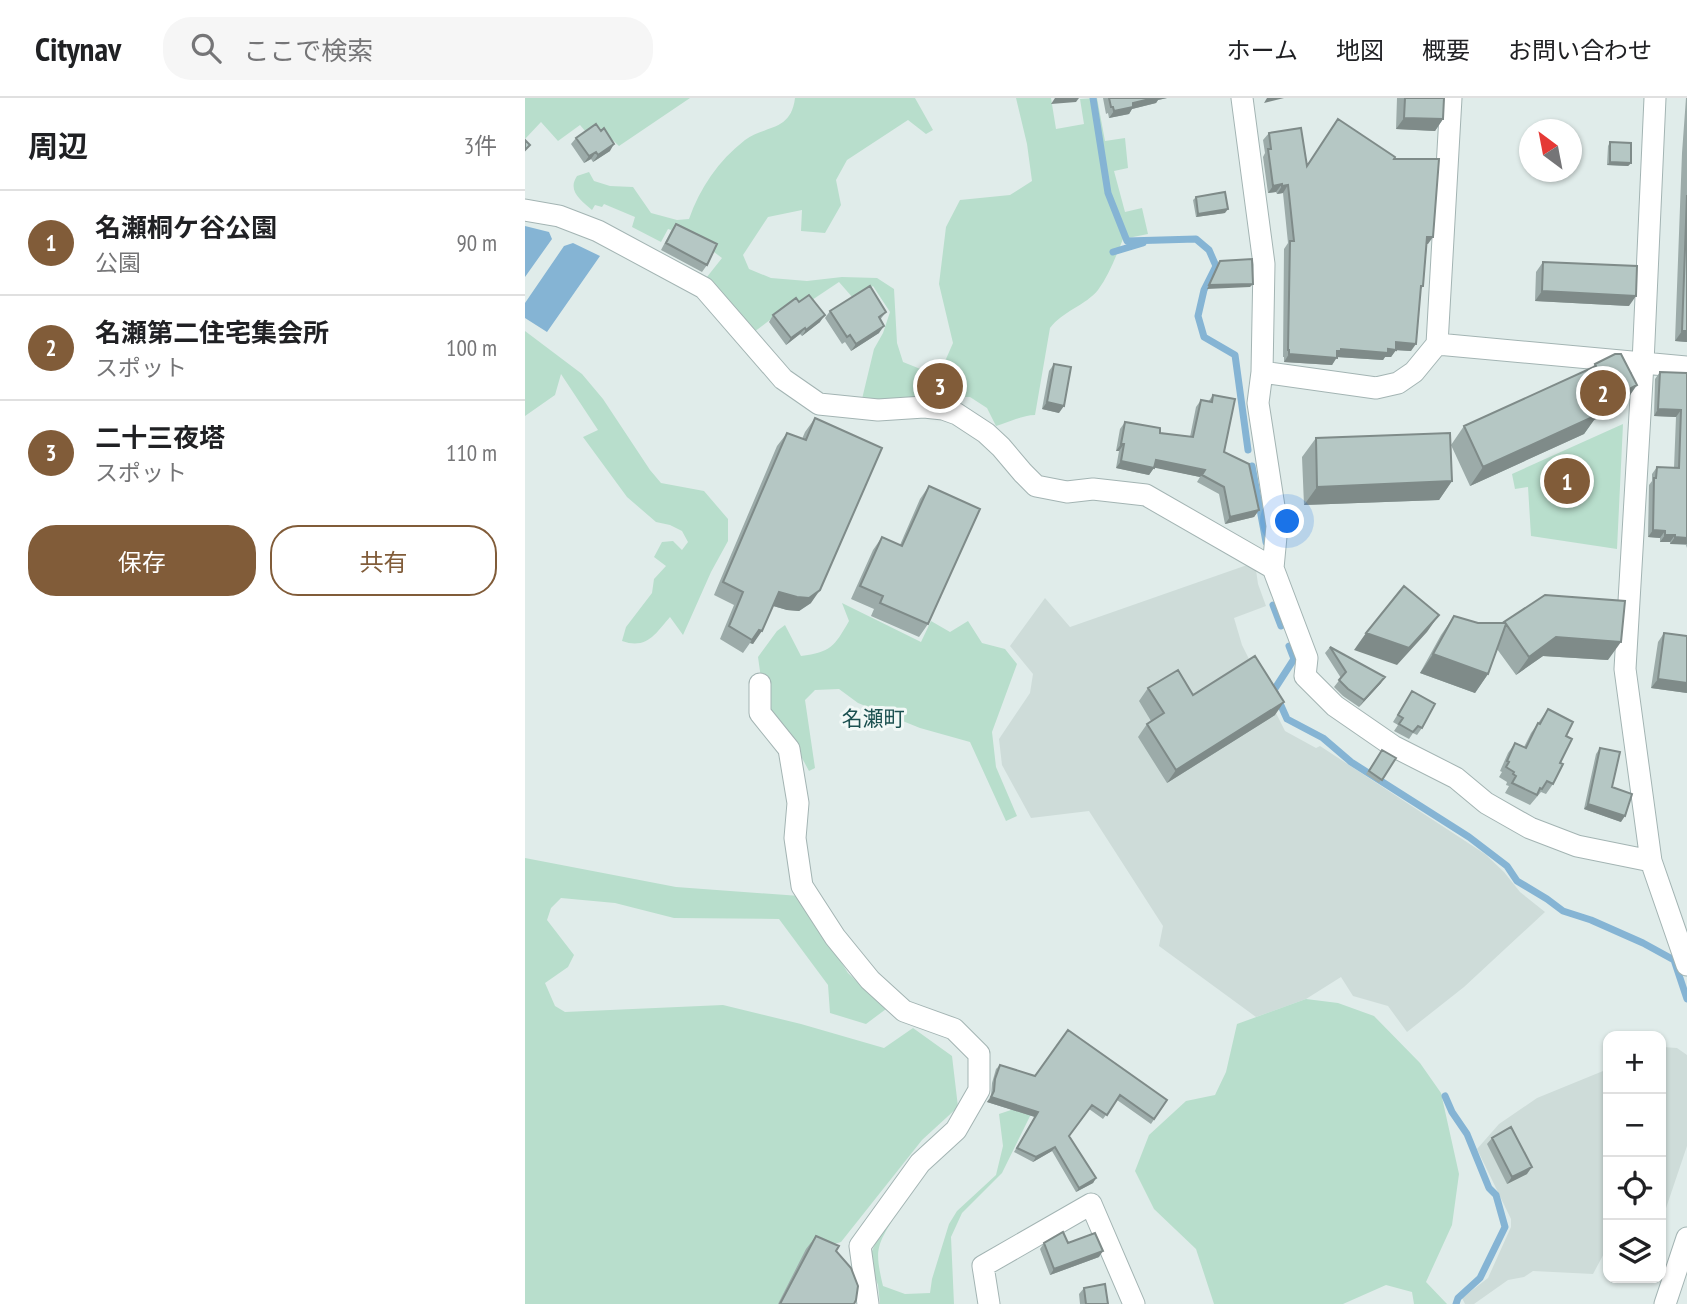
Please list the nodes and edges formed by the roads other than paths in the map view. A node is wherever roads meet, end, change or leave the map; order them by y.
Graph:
1 (1242, 98) edge
2 (1451, 98) edge
3 (1655, 98) edge
4 (525, 210) edge
5 (1437, 344) junction
6 (1643, 363) junction
7 (1687, 367) edge
8 (1262, 372) junction
9 (1272, 568) junction
10 (760, 684) dead end
11 (1651, 860) junction
12 (1687, 965) edge
13 (1687, 1238) edge
14 (868, 1304) edge
15 (989, 1304) edge
16 (1134, 1304) edge
17 (1665, 1304) edge

1 - 8 street
2 - 5 street
3 - 6 street
4 - 9 street
5 - 6 street
5 - 8 street
6 - 7 street
6 - 11 street
8 - 9 street
9 - 11 street
10 - 14 street
11 - 12 street
13 - 17 street
15 - 16 street

